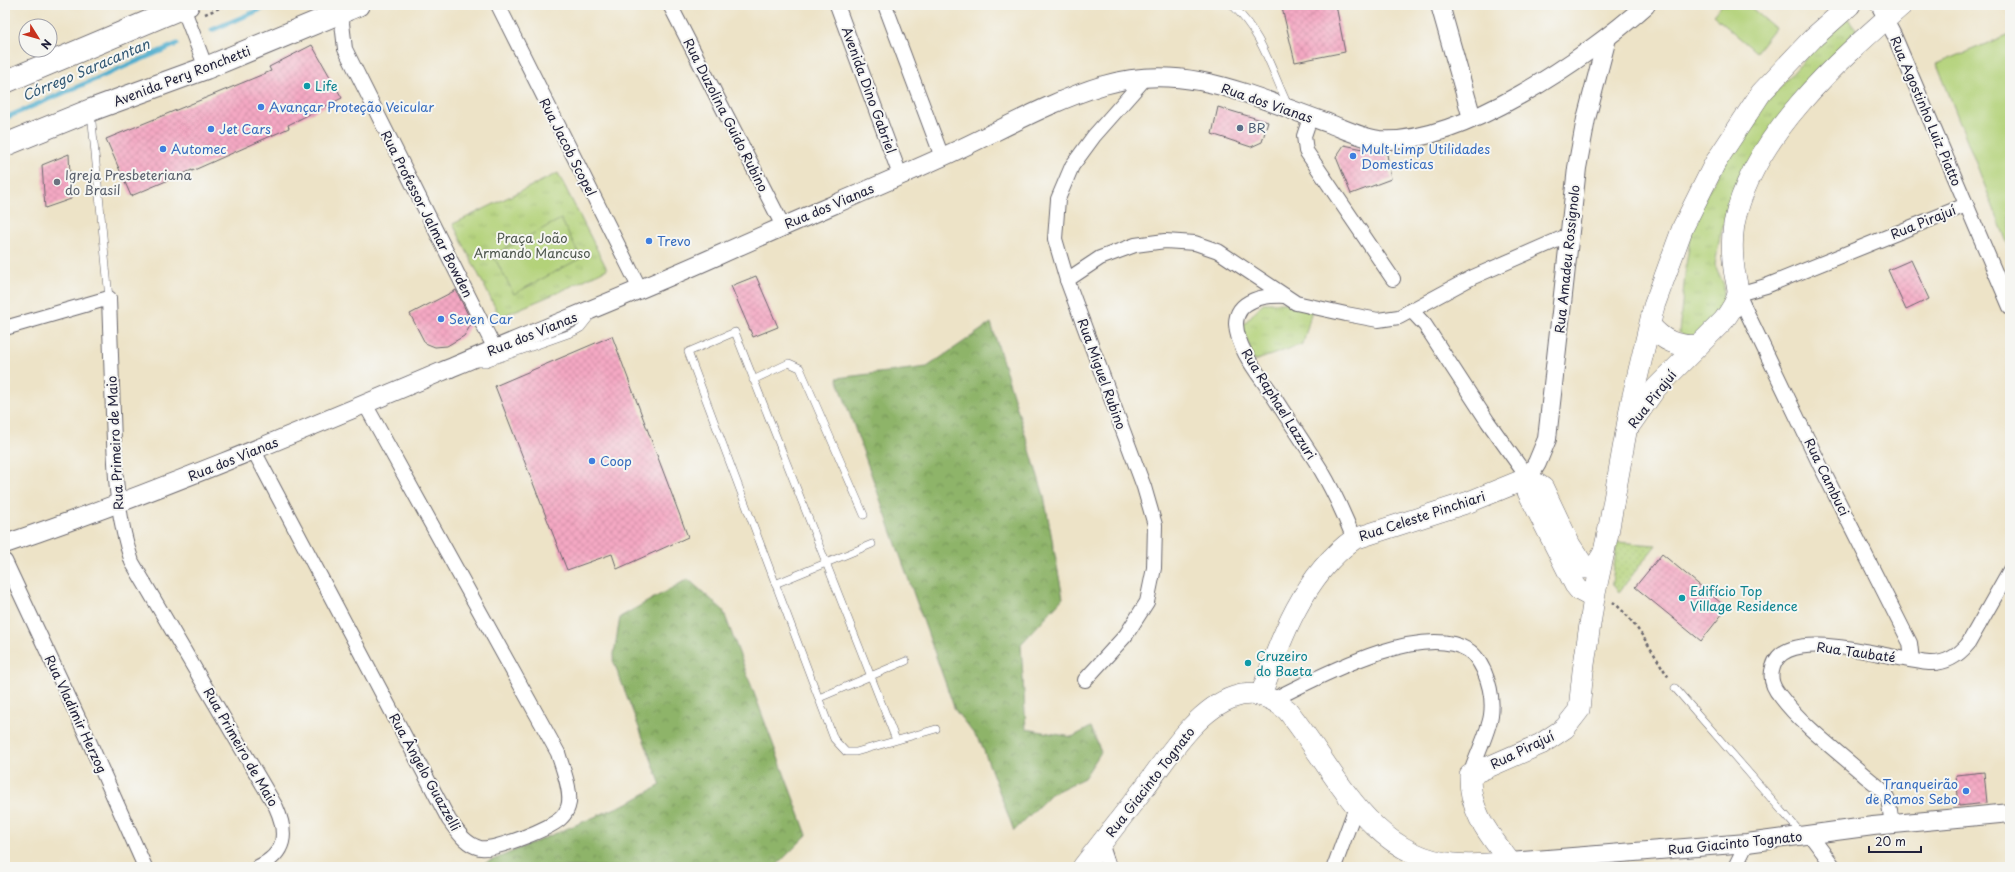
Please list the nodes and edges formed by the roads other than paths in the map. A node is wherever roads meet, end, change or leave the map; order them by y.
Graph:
1 (498, 5) edge
2 (670, 5) edge
3 (837, 5) edge
4 (885, 5) edge
5 (1232, 5) edge
6 (1646, 5) edge
7 (1850, 5) edge
8 (1902, 5) edge
9 (1443, 6) edge
10 (351, 8) edge
11 (186, 11) edge
12 (1882, 12) edge
13 (1607, 38) junction
14 (202, 58) junction
15 (1147, 76) junction
16 (5, 82) edge
17 (91, 110) junction
18 (1290, 110) junction
19 (1310, 118) junction
20 (1472, 118) junction
21 (5, 145) edge
22 (942, 157) junction
23 (900, 175) junction
24 (1966, 205) junction
25 (783, 226) junction
26 (1570, 235) junction
27 (1394, 279) dead end
28 (1067, 280) junction
29 (640, 289) junction
30 (1738, 294) junction
31 (1285, 296) junction
32 (109, 298) junction
33 (2010, 306) edge
34 (598, 307) junction
35 (1411, 310) junction
36 (1650, 325) junction
37 (5, 328) edge
38 (1698, 345) junction
39 (495, 350) junction
40 (465, 361) junction
41 (754, 380) junction
42 (365, 404) junction
43 (1626, 430) junction
44 (254, 451) junction
45 (1528, 478) junction
46 (117, 505) junction
47 (864, 515) dead end
48 (1354, 538) junction
49 (5, 544) edge
50 (872, 544) dead end
51 (1603, 554) junction
52 (5, 561) edge
53 (826, 563) junction
54 (2010, 570) edge
55 (775, 584) junction
56 (1594, 598) junction
57 (1912, 660) junction
58 (906, 661) dead end
59 (870, 676) junction
60 (1086, 680) dead end
61 (1675, 688) road end
62 (1267, 697) junction
63 (818, 698) junction
64 (936, 729) dead end
65 (896, 740) junction
66 (1470, 775) junction
67 (1356, 807) junction
68 (2010, 813) edge
69 (1892, 824) junction
70 (1806, 836) junction
71 (1102, 843) junction
72 (1747, 844) junction
73 (1510, 862) junction
74 (145, 867) edge
75 (258, 867) edge
76 (1083, 867) edge
77 (1109, 867) edge
78 (1334, 867) edge
79 (1735, 867) edge
80 (1834, 867) edge

1 - 29 street, Rua Jacob Scopel
2 - 25 street, Rua Duzolina Guido Rubino
3 - 23 street, Avenida Dino Gabriel
4 - 22 street
5 - 18 lane
6 - 13 street, Rua dos Vianas
7 - 36 main road
8 - 12 main road
9 - 20 street
10 - 14 main road, Avenida Pery Ronchetti
10 - 39 street, Rua Professor Jalmar Bowden
11 - 14 street
11 - 16 main road
12 - 24 street, Rua Agostinho Luiz Piatto
12 - 30 main road
13 - 20 street, Rua dos Vianas
13 - 26 street, Rua Amadeu Rossignolo
14 - 17 main road, Avenida Pery Ronchetti
15 - 18 street, Rua dos Vianas
15 - 22 street, Rua dos Vianas
15 - 28 street, Rua Miguel Rubino
17 - 21 main road, Avenida Pery Ronchetti
17 - 32 lane, Rua Primeiro de Maio
18 - 19 street, Rua dos Vianas
19 - 20 street, Rua dos Vianas
19 - 27 street
22 - 23 street, Rua dos Vianas
23 - 25 street, Rua dos Vianas
24 - 30 street, Rua Pirajuí
24 - 33 street, Rua Agostinho Luiz Piatto
25 - 29 street, Rua dos Vianas
26 - 35 street
26 - 45 street, Rua Amadeu Rossignolo
28 - 31 street
28 - 60 street, Rua Miguel Rubino
29 - 34 street, Rua dos Vianas
30 - 38 main road, Rua Pirajuí
30 - 57 street, Rua Cambuci
31 - 35 street
31 - 48 street, Rua Raphael Lazzuri
32 - 37 street
32 - 46 street, Rua Primeiro de Maio
34 - 39 street, Rua dos Vianas
34 - 40 lane
35 - 45 street
36 - 38 main road
36 - 43 main road
38 - 43 main road, Rua Pirajuí
39 - 40 street, Rua dos Vianas
40 - 42 street, Rua dos Vianas
41 - 47 lane
41 - 53 lane
41 - 55 lane
42 - 44 street, Rua dos Vianas
42 - 44 street, Rua Ângelo Guazzelli
43 - 51 main road, Rua Pirajuí
44 - 46 street, Rua dos Vianas
45 - 48 main road, Rua Celeste Pinchiari
45 - 51 main road
45 - 56 main road
46 - 49 street, Rua dos Vianas
46 - 75 street, Rua Primeiro de Maio
48 - 62 main road, Rua Celeste Pinchiari
50 - 53 lane
51 - 56 main road, Rua Pirajuí
52 - 74 street, Rua Vladimir Herzog
53 - 55 lane
53 - 59 lane
54 - 57 street, Rua Taubaté
55 - 63 lane
56 - 66 main road, Rua Pirajuí
57 - 69 street, Rua Taubaté
58 - 59 lane
59 - 63 lane
59 - 65 lane
61 - 70 lane
62 - 66 street
62 - 67 main road, Rua Giacinto Tognato
62 - 71 main road, Rua Giacinto Tognato
63 - 65 lane
64 - 65 lane
66 - 73 main road
67 - 73 main road, Rua Giacinto Tognato
67 - 78 street
68 - 69 street, Rua Giacinto Tognato
69 - 70 street, Rua Giacinto Tognato
70 - 72 street, Rua Giacinto Tognato
70 - 80 street
71 - 76 main road, Rua Giacinto Tognato
71 - 77 street
72 - 73 street, Rua Giacinto Tognato
72 - 79 street

